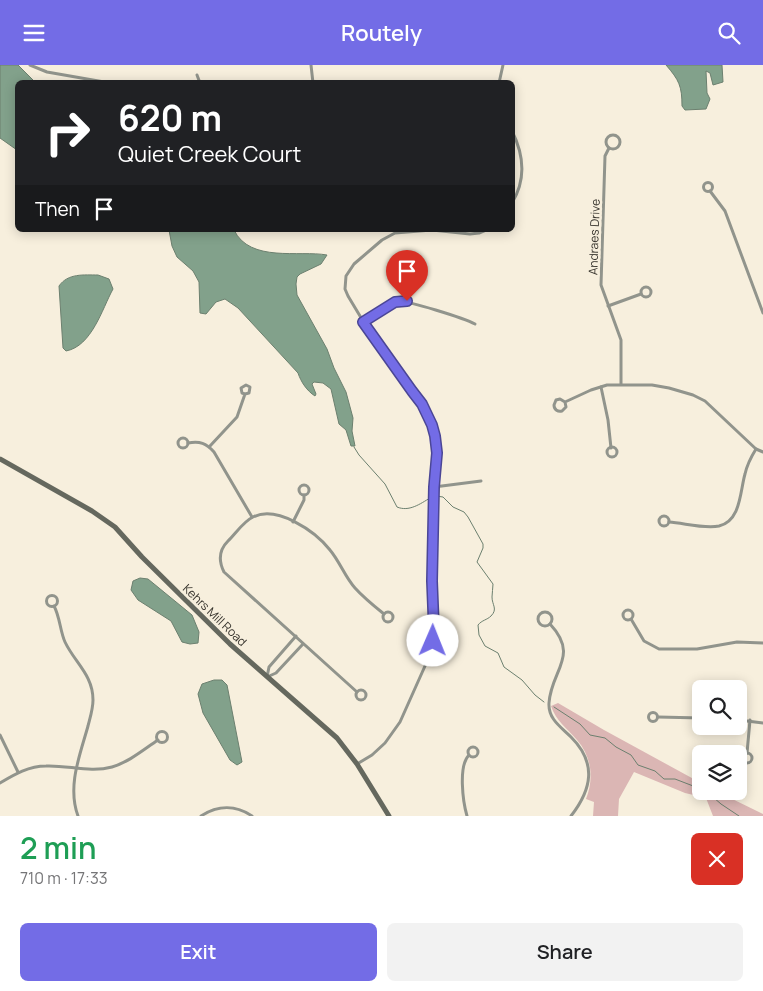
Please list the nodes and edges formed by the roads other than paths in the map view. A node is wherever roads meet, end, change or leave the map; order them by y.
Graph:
1 (30, 65) edge
2 (310, 65) edge
3 (503, 65) edge
4 (197, 75) dead end
5 (93, 80) edge
6 (199, 80) edge
7 (312, 80) edge
8 (500, 80) edge
9 (515, 138) edge
10 (609, 148) junction
11 (710, 191) dead end
12 (515, 197) edge
13 (402, 232) edge
14 (451, 232) edge
15 (481, 232) edge
16 (641, 294) dead end
17 (608, 306) junction
18 (763, 312) edge
19 (363, 322) junction
20 (475, 324) dead end
21 (622, 384) junction
22 (601, 387) junction
23 (245, 394) dead end
24 (565, 402) dead end
25 (188, 443) dead end
26 (210, 447) junction
27 (611, 448) dead end
28 (756, 449) junction
29 (763, 452) edge
30 (0, 459) edge
31 (481, 481) dead end
32 (434, 487) junction
33 (304, 495) dead end
34 (252, 517) junction
35 (293, 522) junction
36 (669, 522) dead end
37 (54, 606) dead end
38 (384, 614) dead end
39 (631, 619) dead end
40 (550, 624) junction
41 (296, 636) junction
42 (763, 643) edge
43 (304, 644) junction
44 (267, 677) junction
45 (357, 692) dead end
46 (658, 717) dead end
47 (692, 718) edge
48 (750, 720) joint
49 (763, 723) edge
50 (0, 735) edge
51 (158, 740) dead end
52 (747, 753) dead end
53 (469, 755) dead end
54 (357, 764) junction
55 (77, 768) junction
56 (18, 772) junction
57 (0, 783) edge
58 (78, 816) edge
59 (201, 816) edge
60 (252, 816) edge
61 (389, 816) edge
62 (467, 816) edge
63 (571, 816) edge

1 - 5 street
2 - 7 street
3 - 8 street
4 - 6 street
9 - 12 street
10 - 10 street, Andraes Drive
10 - 17 street, Andraes Drive
11 - 18 street
13 - 19 street
14 - 15 street
16 - 17 street
17 - 21 street, Andraes Drive
19 - 20 street
19 - 32 street
21 - 22 street
21 - 28 street
22 - 24 street
22 - 27 street
23 - 26 street
25 - 26 street
26 - 34 street
28 - 29 street
28 - 36 street
30 - 44 main road, Kehrs Mill Road
31 - 32 street
32 - 54 street
33 - 35 street
34 - 35 street
34 - 41 street
35 - 38 street
37 - 55 street
39 - 42 street
40 - 40 street
40 - 63 street
41 - 43 street
41 - 44 street
43 - 44 street
43 - 45 street
44 - 54 main road, Kehrs Mill Road
46 - 47 street
48 - 49 street
48 - 52 street
50 - 56 street
51 - 55 street
53 - 62 street
54 - 61 main road, Kehrs Mill Road
55 - 56 street
55 - 58 street
56 - 57 street
59 - 60 street

